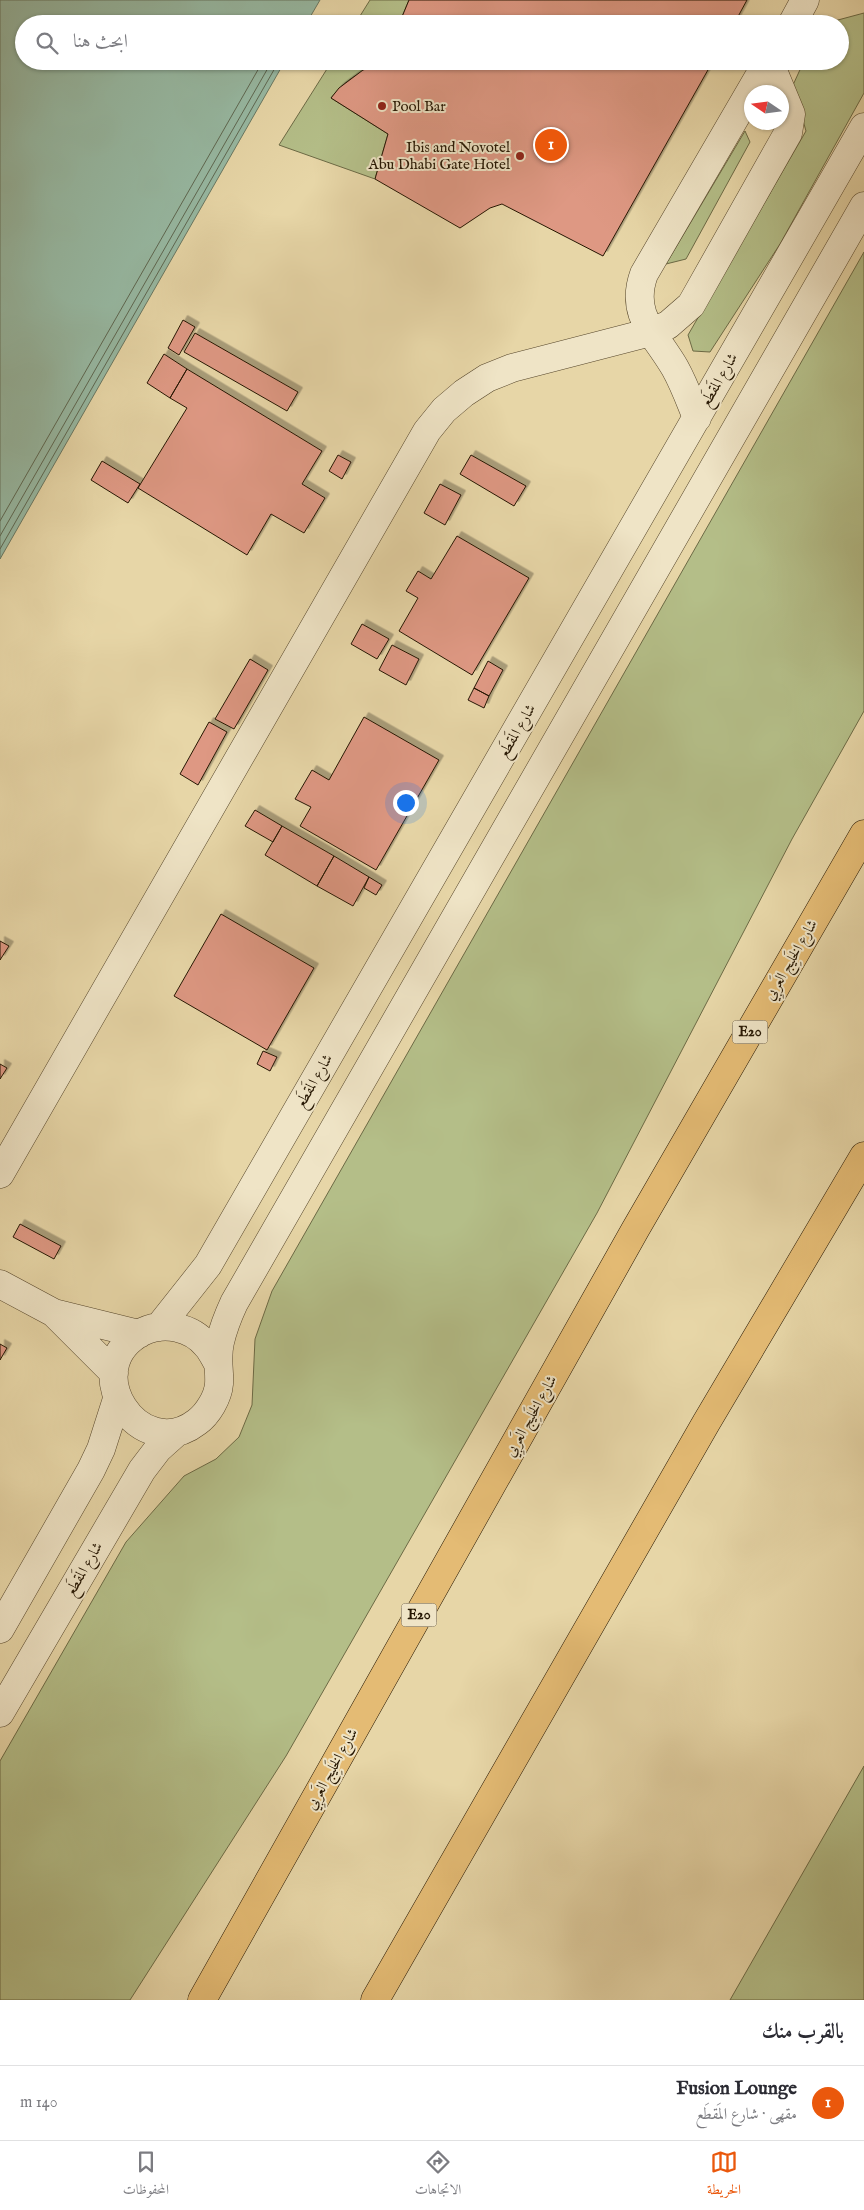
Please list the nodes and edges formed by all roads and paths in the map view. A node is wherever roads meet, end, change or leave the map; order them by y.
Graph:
1 (805, 0) edge
2 (797, 15) edge
3 (764, 70) edge
4 (773, 70) edge
5 (864, 128) edge
6 (864, 206) edge
7 (651, 332) junction
8 (697, 418) junction
9 (864, 834) edge
10 (864, 1156) edge
11 (0, 1174) edge
12 (0, 1284) edge
13 (54, 1314) junction
14 (149, 1330) junction
15 (217, 1362) junction
16 (115, 1386) junction
17 (177, 1432) junction
18 (0, 1629) edge
19 (0, 1713) edge
20 (202, 2000) edge
21 (375, 2000) edge

1 - 2 street
3 - 7 street
4 - 7 street
5 - 8 street, شارع المَقطَع
6 - 15 street
7 - 8 street
7 - 11 street
8 - 14 street, شارع المَقطَع
9 - 20 highway, شارع الخَلِيج العَربِي / E20
10 - 21 highway
12 - 13 street
13 - 14 street
13 - 16 street
14 - 15 street
14 - 16 street
15 - 17 street
16 - 17 street
16 - 18 street
17 - 19 street, شارع المَقطَع

